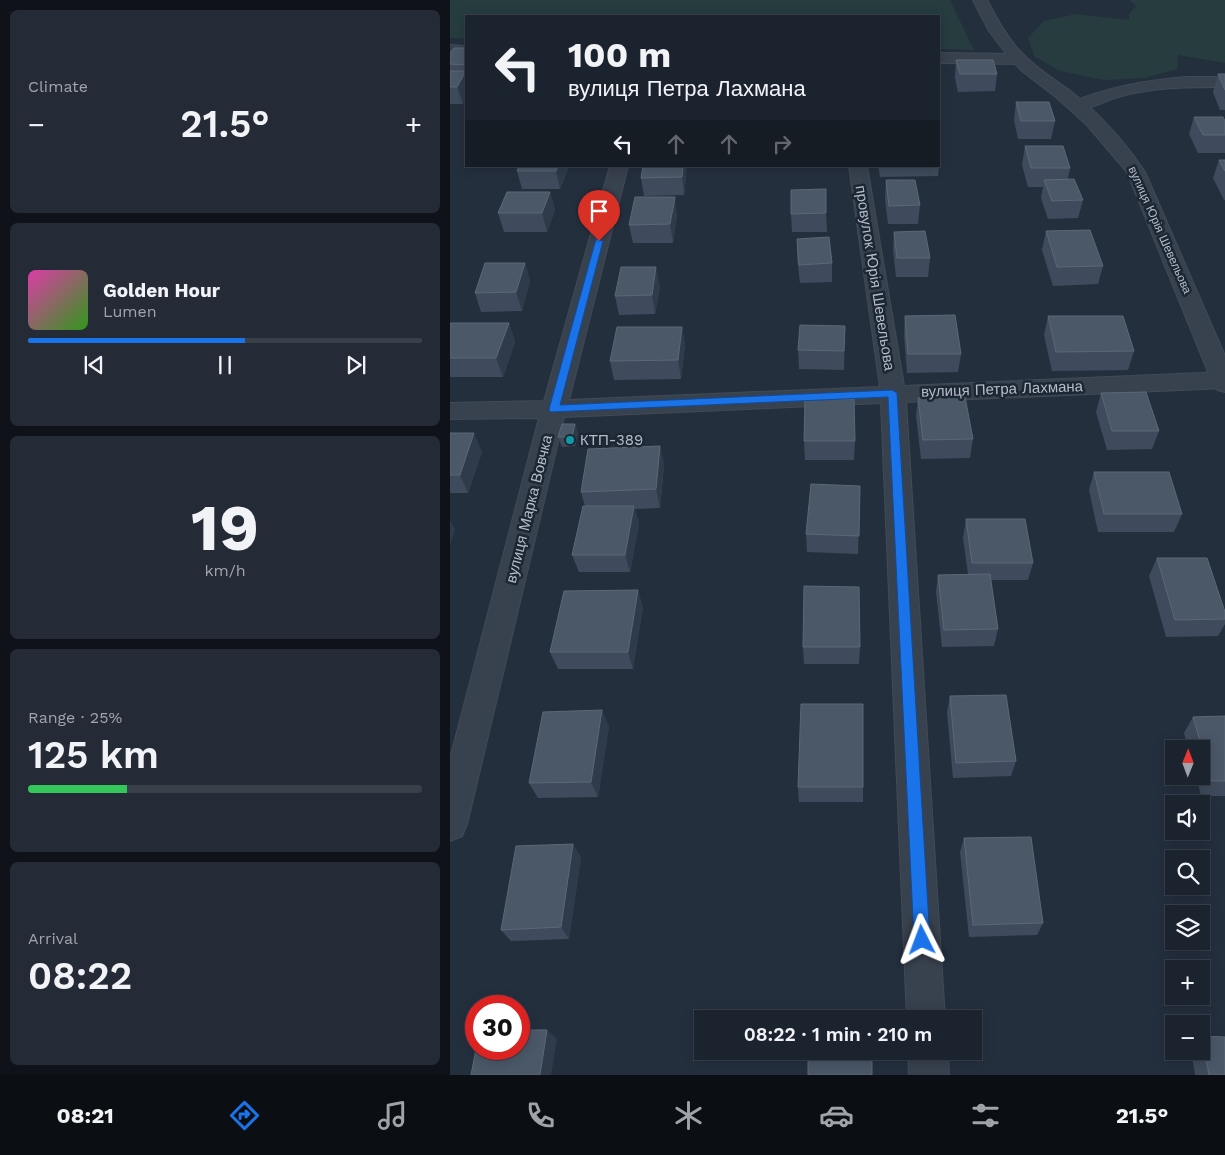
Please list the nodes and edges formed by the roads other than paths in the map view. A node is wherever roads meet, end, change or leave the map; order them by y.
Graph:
1 (980, 0) edge
2 (450, 50) edge
3 (465, 51) edge
4 (940, 58) edge
5 (1018, 59) junction
6 (1225, 82) edge
7 (1078, 106) junction
8 (618, 167) edge
9 (858, 167) edge
10 (1224, 382) edge
11 (892, 393) junction
12 (554, 409) junction
13 (450, 410) edge
14 (450, 824) edge
15 (926, 1010) edge
16 (928, 1060) edge
17 (929, 1075) edge

1 - 5 street, вулиця Юрія Шевельова
2 - 3 street
4 - 5 street
5 - 7 street, вулиця Юрія Шевельова
6 - 7 street
7 - 10 street, вулиця Юрія Шевельова
8 - 12 street, вулиця Марка Вовчка
9 - 11 street, провулок Юрія Шевельова
10 - 11 street, вулиця Петра Лахмана
11 - 12 street, вулиця Петра Лахмана
11 - 15 street, провулок Юрія Шевельова
12 - 13 street, вулиця Петра Лахмана
12 - 14 street, вулиця Марка Вовчка
16 - 17 street

